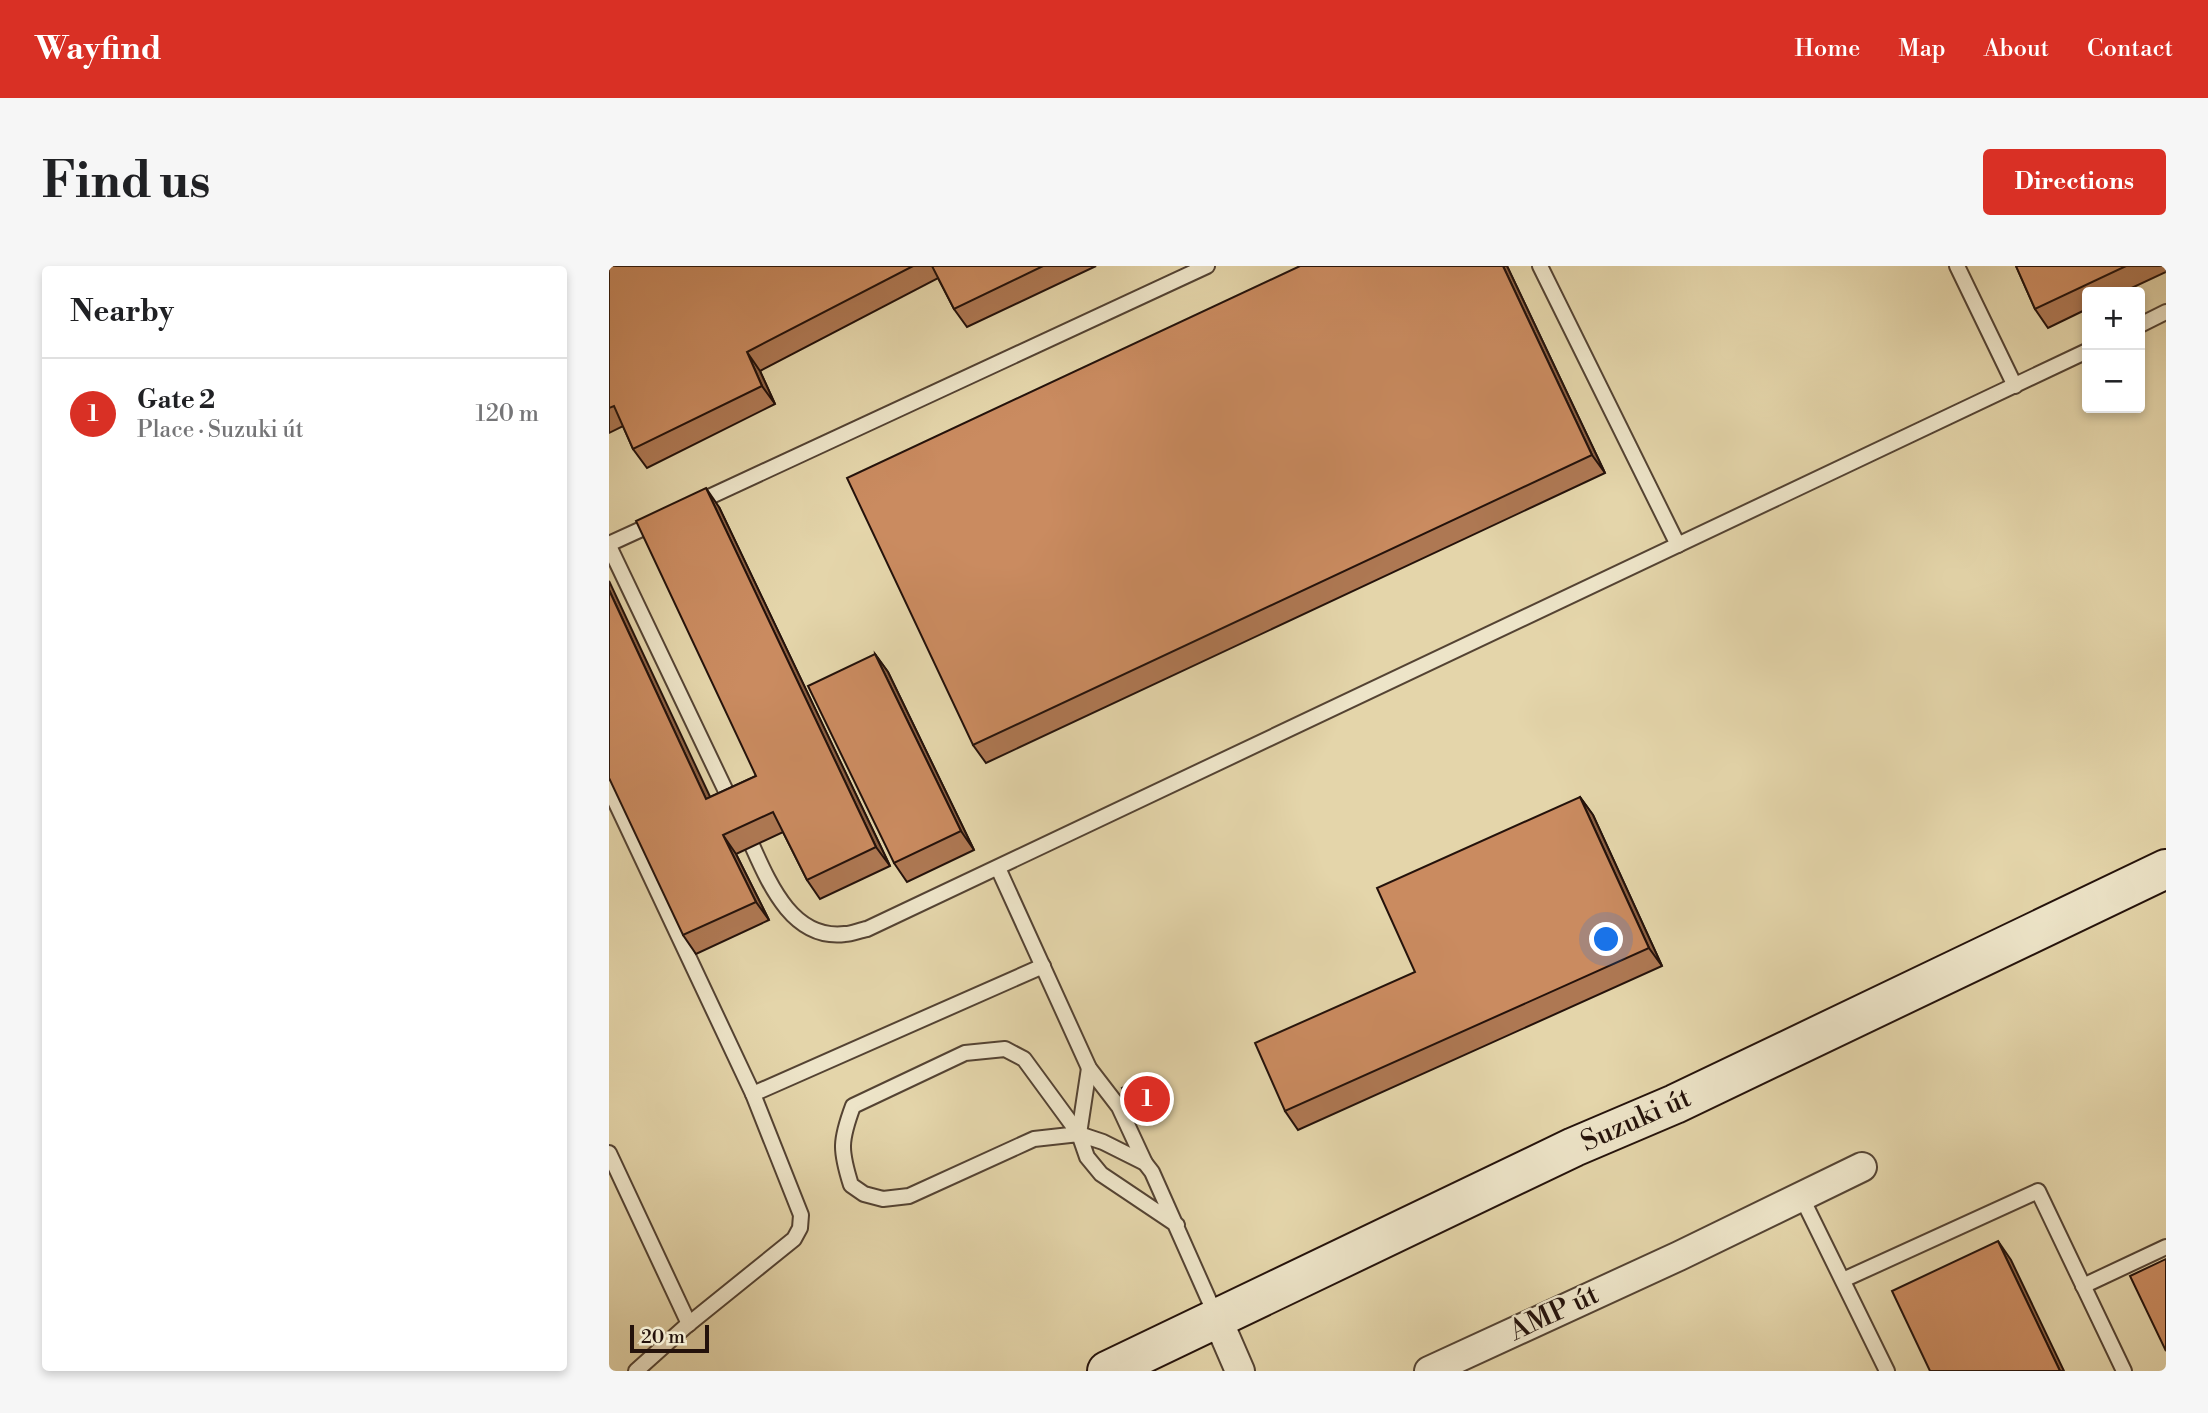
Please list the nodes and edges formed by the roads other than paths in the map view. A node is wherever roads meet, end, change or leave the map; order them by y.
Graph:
1 (1207, 266) edge
2 (1540, 266) edge
3 (1957, 266) edge
4 (2166, 312) edge
5 (2145, 322) edge
6 (2082, 353) edge
7 (2015, 386) junction
8 (609, 545) edge
9 (1678, 545) junction
10 (609, 788) edge
11 (998, 868) junction
12 (2166, 869) edge
13 (1043, 966) junction
14 (1089, 1068) junction
15 (753, 1094) junction
16 (1079, 1134) junction
17 (609, 1153) edge
18 (1145, 1163) junction
19 (1862, 1167) dead end
20 (1801, 1196) junction
21 (1177, 1225) junction
22 (2166, 1247) edge
23 (1843, 1280) junction
24 (2083, 1286) junction
25 (1217, 1318) junction
26 (689, 1324) junction
27 (636, 1371) edge
28 (1107, 1371) edge
29 (1240, 1371) edge
30 (1429, 1371) edge
31 (1887, 1371) edge
32 (2124, 1371) edge

1 - 8 lane
2 - 9 lane
3 - 7 lane
4 - 5 lane
6 - 7 lane
7 - 9 lane
8 - 11 lane
9 - 11 lane
10 - 15 lane
11 - 13 lane
12 - 25 main road, Suzuki út
13 - 14 lane
13 - 15 lane
14 - 16 lane
14 - 18 lane
15 - 26 lane
16 - 16 lane
16 - 18 lane
16 - 21 lane
17 - 26 lane
18 - 21 lane
19 - 20 street, AMP út
20 - 23 lane
20 - 30 street, AMP út
21 - 25 lane
22 - 24 lane
23 - 24 lane
23 - 31 lane
24 - 32 lane
25 - 28 main road, Suzuki út
25 - 29 street
26 - 27 lane

